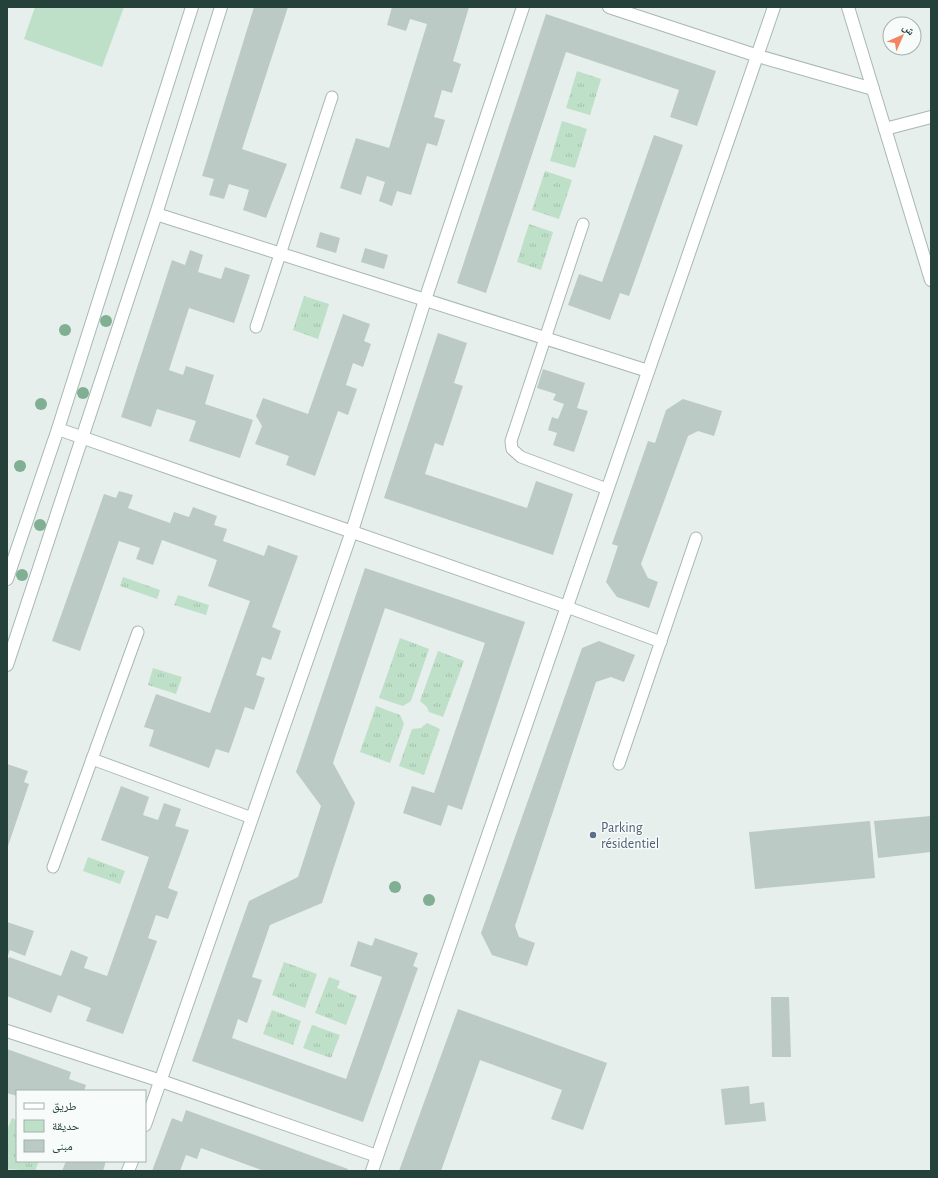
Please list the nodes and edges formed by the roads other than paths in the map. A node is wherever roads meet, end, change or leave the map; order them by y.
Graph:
1 (192, 7) edge
2 (221, 7) edge
3 (523, 7) edge
4 (608, 7) edge
5 (774, 7) edge
6 (848, 7) edge
7 (758, 56) junction
8 (873, 89) junction
9 (332, 97) dead end
10 (931, 117) edge
11 (885, 129) junction
12 (156, 214) junction
13 (583, 224) dead end
14 (280, 254) junction
15 (931, 280) edge
16 (425, 300) junction
17 (256, 327) dead end
18 (545, 339) junction
19 (648, 371) junction
20 (58, 429) junction
21 (84, 437) junction
22 (608, 489) junction
23 (352, 531) junction
24 (696, 538) dead end
25 (7, 579) edge
26 (567, 607) junction
27 (138, 632) dead end
28 (661, 642) junction
29 (7, 664) edge
30 (92, 759) junction
31 (619, 764) dead end
32 (252, 818) junction
33 (53, 867) dead end
34 (7, 1031) edge
35 (161, 1081) junction
36 (146, 1122) edge
37 (377, 1156) junction
38 (372, 1171) edge

1 - 20 street
2 - 12 street
3 - 16 street
4 - 7 street
5 - 7 street
6 - 8 street
7 - 8 street
7 - 19 street
8 - 11 street
9 - 14 lane
10 - 11 street
11 - 15 street
12 - 14 street
12 - 21 street
13 - 18 lane
14 - 16 street
14 - 17 lane
16 - 18 street
16 - 23 street
18 - 19 street
18 - 22 lane
19 - 22 street
20 - 21 street
20 - 25 street
21 - 23 street
21 - 29 street
22 - 26 street
23 - 26 street
23 - 32 street
24 - 28 lane
26 - 28 lane
26 - 37 street
27 - 30 lane
28 - 31 lane
30 - 32 lane
30 - 33 lane
32 - 35 street
34 - 35 street
35 - 36 street
35 - 37 street
37 - 38 street

